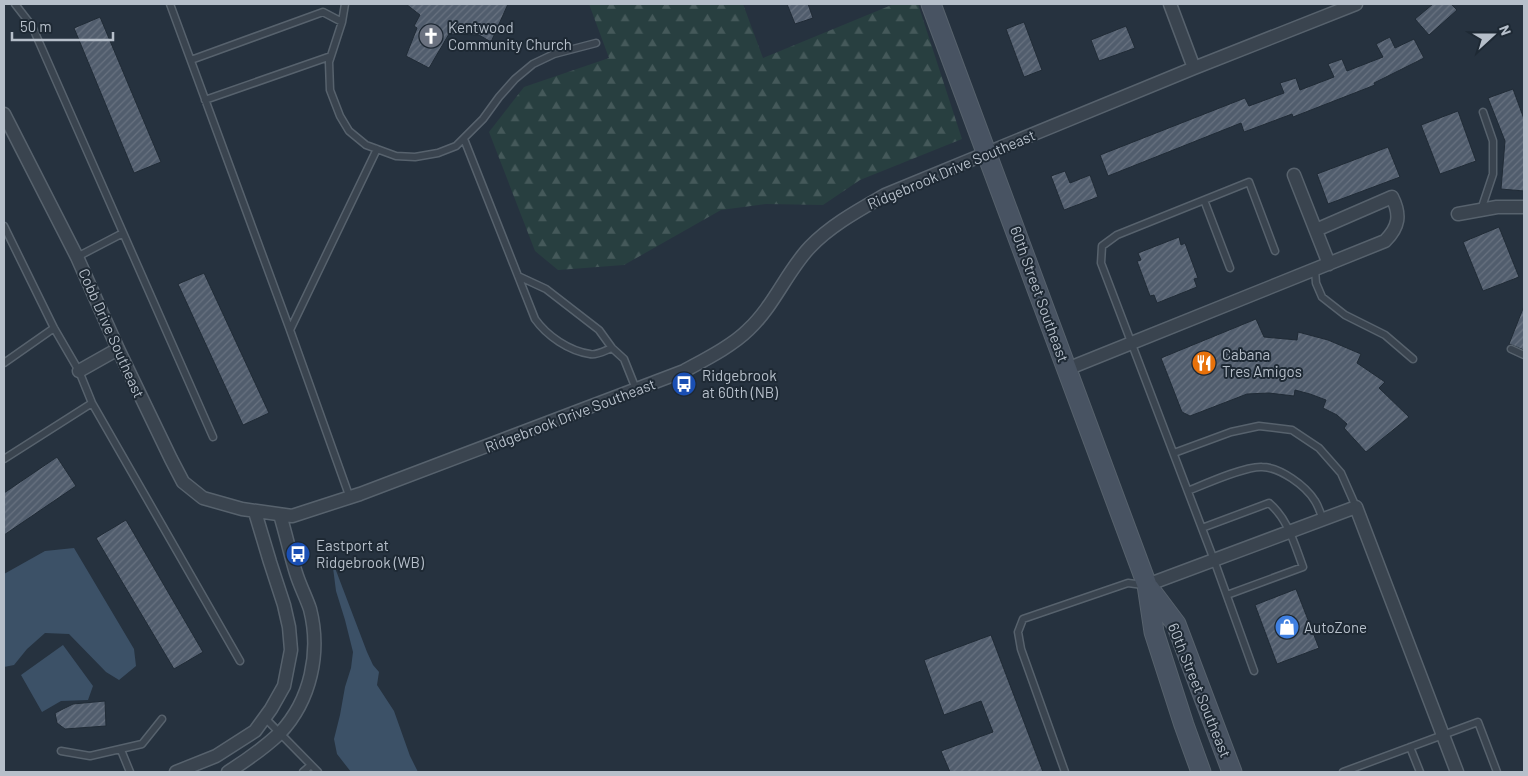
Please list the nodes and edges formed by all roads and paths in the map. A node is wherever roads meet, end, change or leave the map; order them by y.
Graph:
1 (15, 4) edge
2 (170, 4) edge
3 (345, 4) edge
4 (931, 4) edge
5 (1170, 4) edge
6 (1356, 4) edge
7 (342, 22) junction
8 (596, 43) dead end
9 (331, 56) junction
10 (191, 60) junction
11 (1194, 68) junction
12 (205, 100) junction
13 (1483, 112) dead end
14 (4, 114) edge
15 (464, 138) junction
16 (377, 150) junction
17 (987, 152) junction
18 (1294, 174) dead end
19 (1204, 200) junction
20 (1524, 207) edge
21 (1482, 210) junction
22 (1458, 214) dead end
23 (4, 226) edge
24 (1316, 230) junction
25 (123, 233) junction
26 (1275, 251) dead end
27 (77, 257) junction
28 (1329, 264) junction
29 (1230, 268) dead end
30 (1315, 270) junction
31 (518, 276) junction
32 (54, 328) junction
33 (290, 330) junction
34 (1132, 343) junction
35 (612, 348) junction
36 (1511, 349) dead end
37 (118, 350) junction
38 (1524, 355) edge
39 (1414, 359) dead end
40 (4, 363) edge
41 (1068, 369) junction
42 (79, 371) junction
43 (636, 390) junction
44 (92, 403) junction
45 (213, 437) dead end
46 (1174, 453) junction
47 (4, 459) edge
48 (1188, 490) junction
49 (350, 498) junction
50 (1356, 507) junction
51 (255, 512) junction
52 (280, 514) junction
53 (1323, 519) junction
54 (1202, 528) junction
55 (1290, 532) junction
56 (1214, 560) junction
57 (1147, 585) junction
58 (1227, 595) junction
59 (240, 661) dead end
60 (1254, 671) dead end
61 (265, 718) junction
62 (162, 719) dead end
63 (280, 733) junction
64 (1443, 734) junction
65 (1410, 747) junction
66 (61, 750) dead end
67 (121, 750) junction
68 (1368, 763) junction
69 (312, 765) junction
70 (130, 772) edge
71 (176, 772) edge
72 (228, 772) edge
73 (303, 772) edge
74 (318, 772) edge
75 (1065, 772) edge
76 (1201, 772) edge
77 (1232, 772) edge
78 (1343, 772) edge
79 (1366, 772) edge
80 (1420, 772) edge
81 (1457, 772) edge
82 (1497, 772) edge

1 - 25 lane
2 - 10 lane
3 - 7 lane
4 - 17 main road, 60th Street Southeast
5 - 11 street
6 - 11 street, Ridgebrook Drive Southeast
7 - 9 lane
7 - 10 lane
8 - 15 lane
9 - 12 lane
9 - 16 lane
10 - 12 lane
11 - 17 street, Ridgebrook Drive Southeast
12 - 33 lane
13 - 21 lane
14 - 27 street, Cobb Drive Southeast
15 - 16 lane
15 - 31 lane
16 - 33 lane
17 - 41 main road, 60th Street Southeast
17 - 43 street, Ridgebrook Drive Southeast
18 - 24 street
19 - 26 lane
19 - 29 lane
19 - 34 lane
20 - 21 street
21 - 22 street
23 - 32 lane
24 - 28 street
24 - 28 street
25 - 27 lane
25 - 45 lane
27 - 37 street, Cobb Drive Southeast
28 - 30 street
30 - 34 street
30 - 39 lane
31 - 35 lane
31 - 35 lane
32 - 40 lane
32 - 42 lane
33 - 49 lane
34 - 41 street
34 - 46 lane
35 - 43 lane
36 - 38 lane
37 - 42 street
37 - 51 street, Cobb Drive Southeast
41 - 57 main road, 60th Street Southeast
42 - 44 lane
43 - 49 street, Ridgebrook Drive Southeast
44 - 47 lane
44 - 59 lane
46 - 48 lane
46 - 50 lane
48 - 53 lane
48 - 54 lane
49 - 52 street, Ridgebrook Drive Southeast
50 - 53 street
50 - 64 street
51 - 52 street, Ridgebrook Drive Southeast
51 - 61 street
52 - 63 street
53 - 55 street
54 - 55 lane
54 - 56 lane
55 - 56 street
55 - 58 lane
56 - 57 street
56 - 58 lane
57 - 75 lane
57 - 76 main road, 60th Street Southeast
57 - 77 main road, 60th Street Southeast
58 - 60 lane
61 - 63 lane
61 - 71 street
62 - 67 lane
63 - 69 lane
63 - 72 street
64 - 65 lane
64 - 81 street
64 - 82 lane
65 - 68 lane
65 - 80 lane
66 - 67 lane
67 - 70 lane
68 - 78 lane
68 - 79 lane
69 - 73 lane
69 - 74 lane

